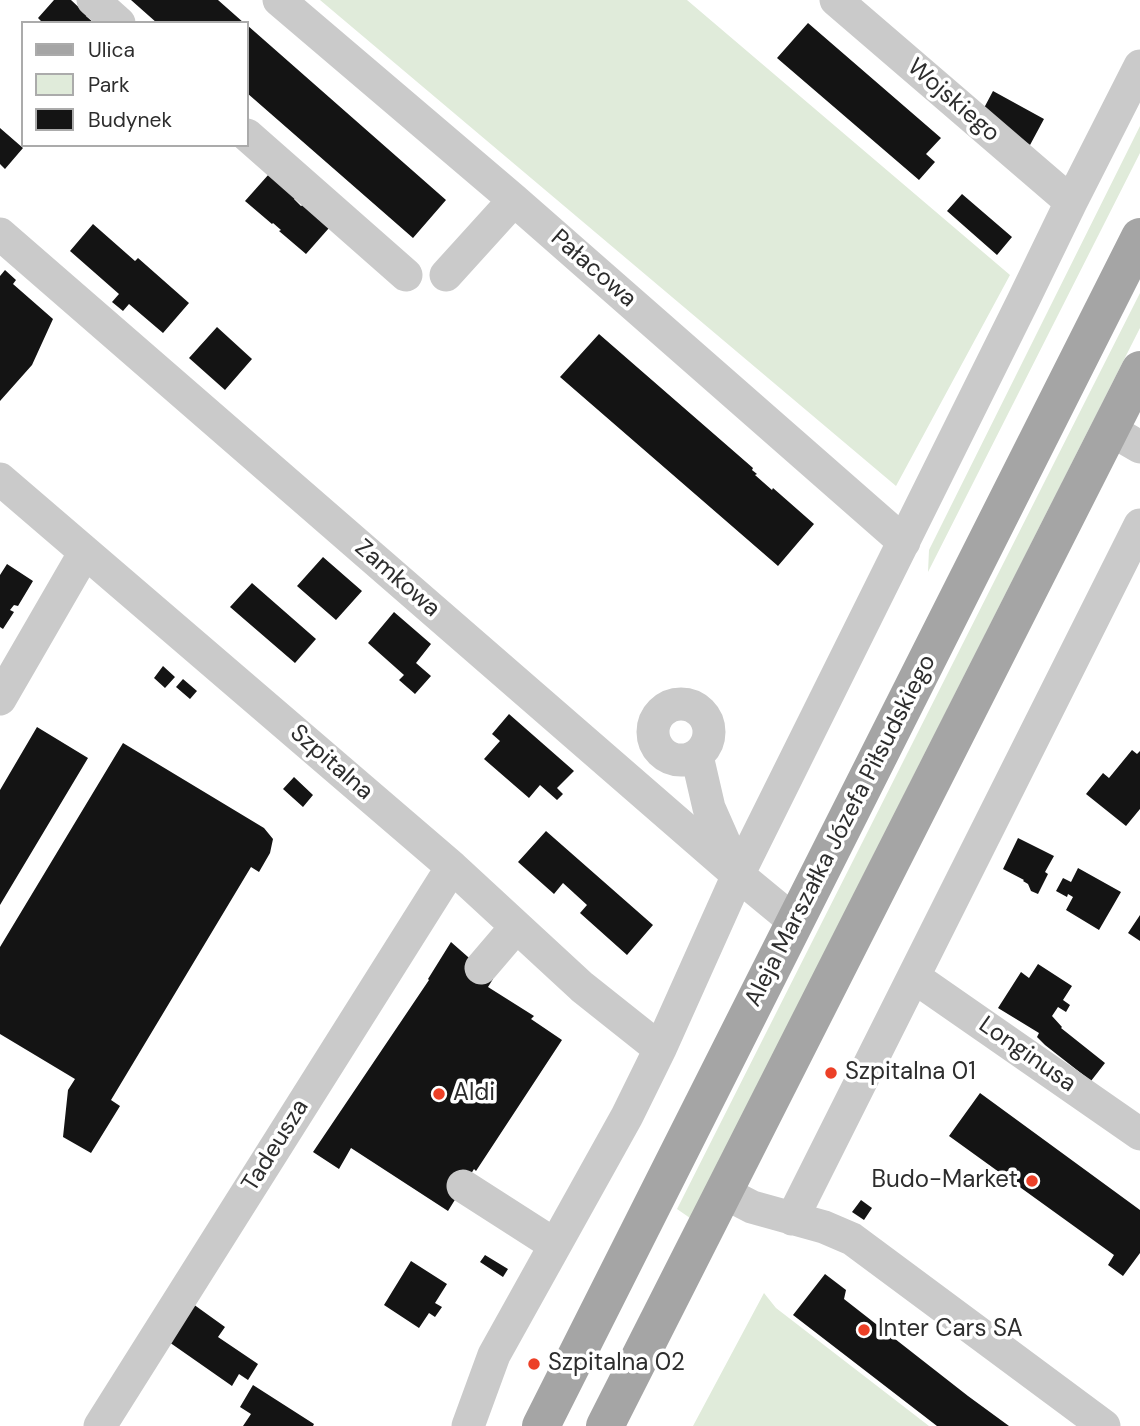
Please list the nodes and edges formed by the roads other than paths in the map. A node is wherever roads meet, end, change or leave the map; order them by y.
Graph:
1 (93, 0) edge
2 (279, 0) edge
3 (836, 0) edge
4 (116, 21) edge
5 (1140, 66) edge
6 (248, 136) edge
7 (513, 200) junction
8 (1070, 202) junction
9 (0, 234) edge
10 (1140, 237) edge
11 (406, 275) dead end
12 (446, 275) dead end
13 (1140, 370) edge
14 (1124, 438) edge
15 (0, 479) edge
16 (1140, 525) edge
17 (904, 542) junction
18 (85, 552) junction
19 (0, 699) edge
20 (697, 756) dead end
21 (452, 867) junction
22 (738, 875) junction
23 (795, 922) junction
24 (516, 927) junction
25 (481, 968) dead end
26 (914, 976) junction
27 (660, 1049) junction
28 (1140, 1133) edge
29 (463, 1186) dead end
30 (723, 1192) junction
31 (792, 1219) junction
32 (555, 1245) junction
33 (100, 1426) edge
34 (468, 1426) edge
35 (541, 1426) edge
36 (605, 1426) edge
37 (1104, 1426) edge

1 - 4 street
2 - 7 street, Pałacowa
3 - 8 street, Wojskiego
5 - 8 street
6 - 11 street
7 - 12 street
7 - 17 street, Pałacowa
8 - 17 street
9 - 22 street, Zamkowa
10 - 23 main road, Aleja Marszałka Józefa Piłsudskiego
13 - 14 main road
14 - 30 main road
15 - 18 street, Szpitalna
16 - 26 street
17 - 22 street
18 - 19 street
18 - 21 street, Szpitalna
20 - 22 street
21 - 24 street, Szpitalna
21 - 33 street, Tadeusza
22 - 23 street, Zamkowa
22 - 27 street
23 - 35 main road, Aleja Marszałka Józefa Piłsudskiego
24 - 25 street
24 - 27 street, Szpitalna
26 - 28 street, Longinusa
26 - 31 street
27 - 32 street
29 - 32 street
30 - 31 street
30 - 36 main road
31 - 37 street
32 - 34 street

